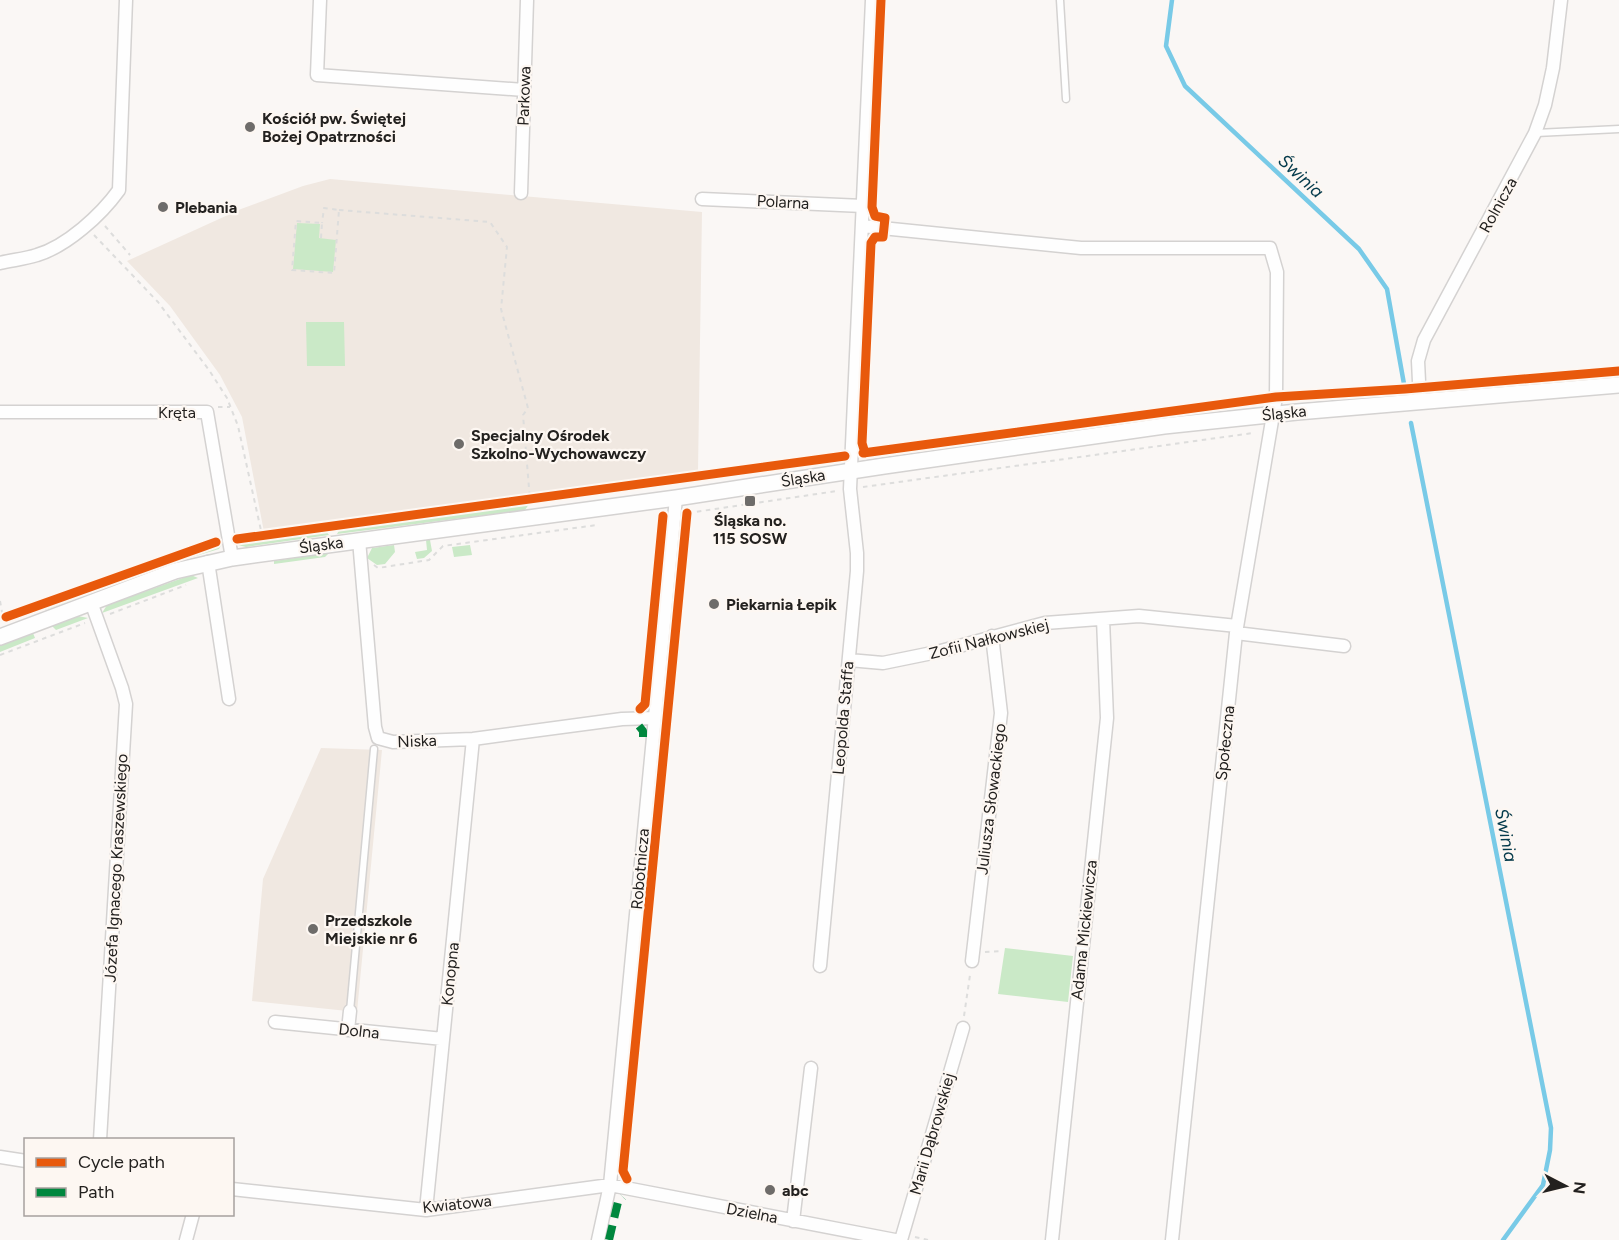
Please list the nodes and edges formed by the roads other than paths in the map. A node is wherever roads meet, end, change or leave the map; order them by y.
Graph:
1 (126, 0) edge
2 (320, 0) edge
3 (526, 0) edge
4 (859, 0) edge
5 (872, 0) edge
6 (1060, 0) edge
7 (1561, 0) edge
8 (524, 90) junction
9 (1066, 99) dead end
10 (1619, 129) edge
11 (1535, 133) junction
12 (521, 193) dead end
13 (702, 199) dead end
14 (863, 206) junction
15 (862, 226) junction
16 (0, 263) edge
17 (1619, 385) edge
18 (1420, 402) junction
19 (0, 412) edge
20 (1274, 414) junction
21 (851, 471) junction
22 (676, 498) junction
23 (359, 540) junction
24 (232, 558) junction
25 (209, 569) junction
26 (91, 602) junction
27 (1103, 619) junction
28 (1237, 629) junction
29 (992, 636) junction
30 (0, 637) edge
31 (1344, 646) dead end
32 (849, 660) junction
33 (229, 699) dead end
34 (655, 718) junction
35 (473, 739) junction
36 (376, 744) junction
37 (972, 956) road end
38 (820, 966) dead end
39 (350, 1011) joint
40 (275, 1022) dead end
41 (963, 1028) road end
42 (348, 1030) junction
43 (443, 1039) junction
44 (811, 1068) dead end
45 (100, 1138) edge
46 (0, 1157) edge
47 (24, 1161) edge
48 (610, 1185) junction
49 (234, 1189) edge
50 (426, 1210) junction
51 (193, 1216) edge
52 (793, 1221) junction
53 (186, 1240) edge
54 (598, 1240) edge
55 (895, 1240) edge
56 (901, 1240) edge
57 (1052, 1240) edge
58 (1172, 1240) edge

1 - 16 street
2 - 8 street
3 - 8 street, Parkowa
4 - 5 street
5 - 14 street, Leopolda Staffa
6 - 9 lane
7 - 11 street, Rolnicza
8 - 12 street, Parkowa
10 - 11 lane
11 - 18 street, Rolnicza
13 - 14 street, Polarna
14 - 15 street, Leopolda Staffa
15 - 20 street, Społeczna
15 - 21 street, Leopolda Staffa
17 - 18 street, Śląska
18 - 20 street, Śląska
19 - 24 street, Kręta
20 - 21 street, Śląska
20 - 28 street, Społeczna
21 - 22 street, Śląska
21 - 32 street, Leopolda Staffa
22 - 23 street, Śląska
22 - 34 street, Robotnicza
23 - 24 street, Śląska
23 - 36 street, Niska
24 - 25 street, Śląska
25 - 26 street, Śląska
25 - 33 street
26 - 30 street, Śląska
26 - 45 street, Józefa Ignacego Kraszewskiego
27 - 28 street, Zofii Nałkowskiej
27 - 29 street, Zofii Nałkowskiej
27 - 57 street, Adama Mickiewicza
28 - 31 street, Zofii Nałkowskiej
28 - 58 street, Społeczna
29 - 32 street, Zofii Nałkowskiej
29 - 37 street, Juliusza Słowackiego
32 - 38 street, Leopolda Staffa
34 - 35 street, Niska
34 - 48 street, Robotnicza
35 - 36 street, Niska
35 - 43 street, Konopna
36 - 39 lane
39 - 42 street
40 - 42 street, Dolna
41 - 56 street, Marii Dąbrowskiej
42 - 43 street, Dolna
43 - 50 street, Konopna
44 - 52 street
46 - 47 street
48 - 50 street, Kwiatowa
48 - 52 street, Dzielna
48 - 54 street, Robotnicza
49 - 50 street, Kwiatowa
51 - 53 street
52 - 55 street, Dzielna

